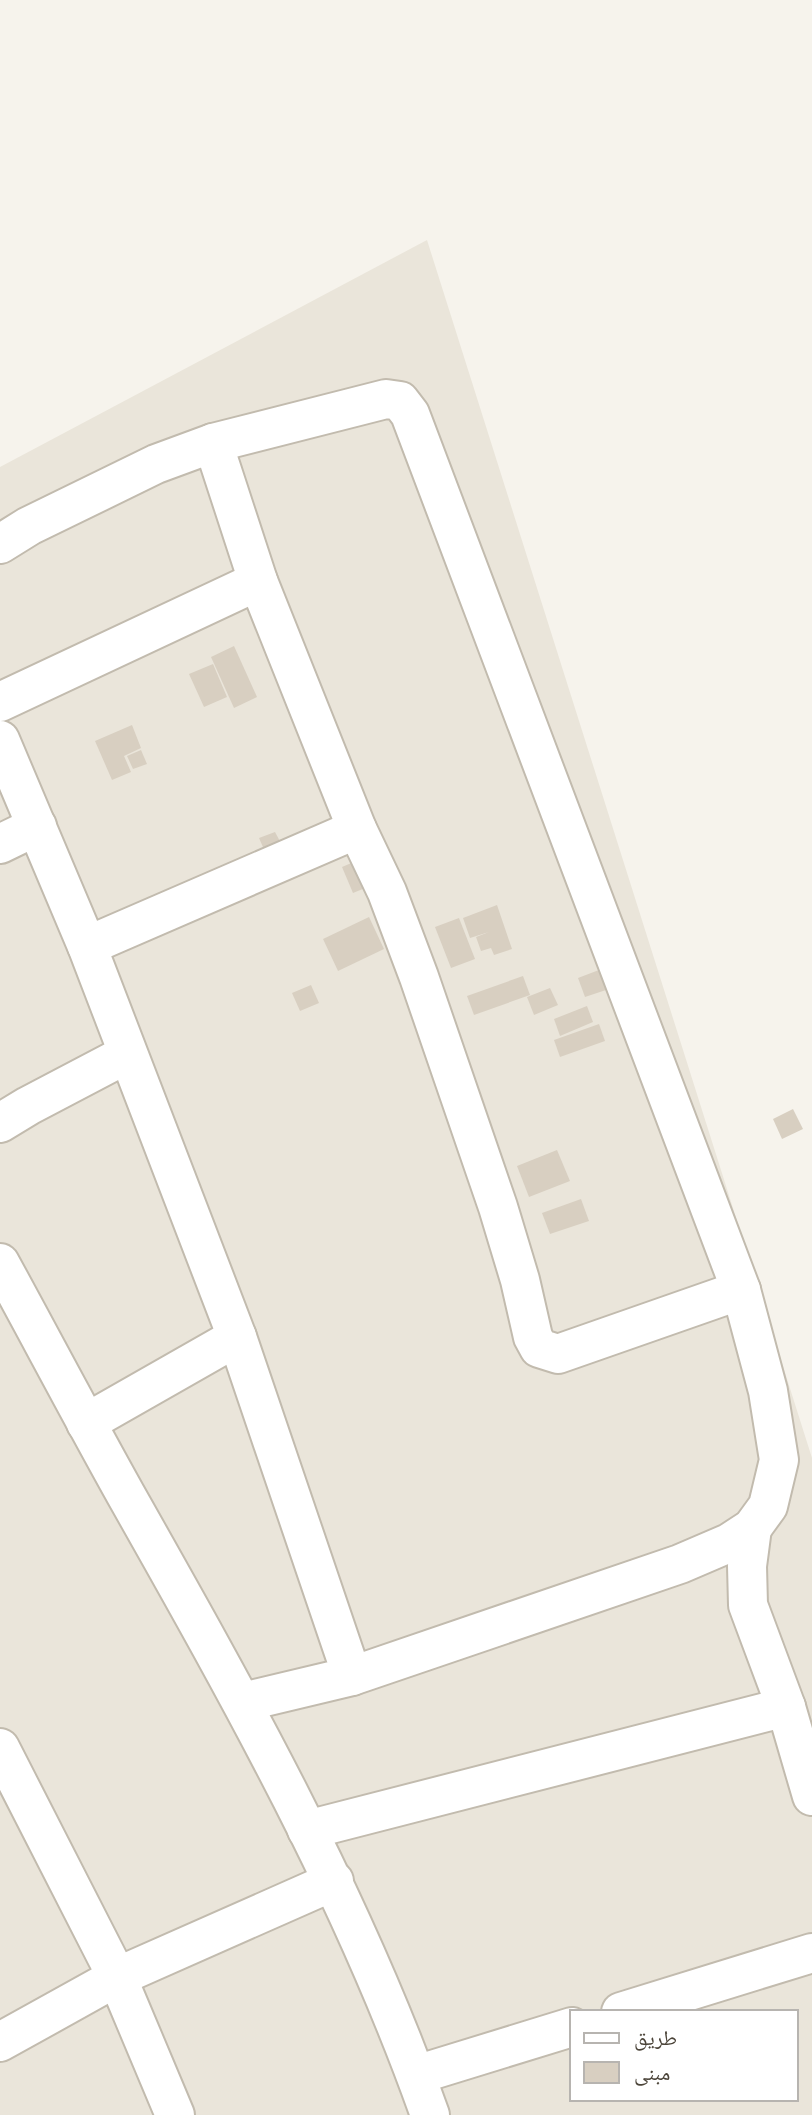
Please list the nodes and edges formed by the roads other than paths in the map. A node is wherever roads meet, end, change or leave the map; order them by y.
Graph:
1 (213, 443) junction
2 (0, 544) edge
3 (258, 581) junction
4 (0, 702) edge
5 (0, 740) edge
6 (37, 826) junction
7 (357, 829) junction
8 (0, 844) edge
9 (87, 946) junction
10 (127, 1054) junction
11 (0, 1123) edge
12 (0, 1263) edge
13 (741, 1290) junction
14 (237, 1337) junction
15 (86, 1423) junction
16 (752, 1528) junction
17 (352, 1676) junction
18 (243, 1702) junction
19 (786, 1707) junction
20 (0, 1748) edge
21 (812, 1796) edge
22 (307, 1830) junction
23 (334, 1881) junction
24 (812, 1953) edge
25 (117, 1977) junction
26 (627, 2010) edge
27 (570, 2028) edge
28 (0, 2042) edge
29 (416, 2075) junction
30 (175, 2115) edge
31 (430, 2115) edge

1 - 2 street
1 - 3 street
1 - 13 street
3 - 4 street
3 - 7 street
5 - 6 street
6 - 8 street
6 - 9 street
7 - 9 street
7 - 13 street
9 - 10 street
10 - 11 street
10 - 14 street
12 - 15 street
13 - 16 street
14 - 15 street
14 - 17 street
15 - 18 street
16 - 17 street
16 - 19 street
17 - 18 street
18 - 22 street
19 - 21 street
19 - 22 street
20 - 25 street
22 - 23 street
23 - 25 street
23 - 29 street
24 - 26 street
25 - 28 street
25 - 30 street
27 - 29 street
29 - 31 street

